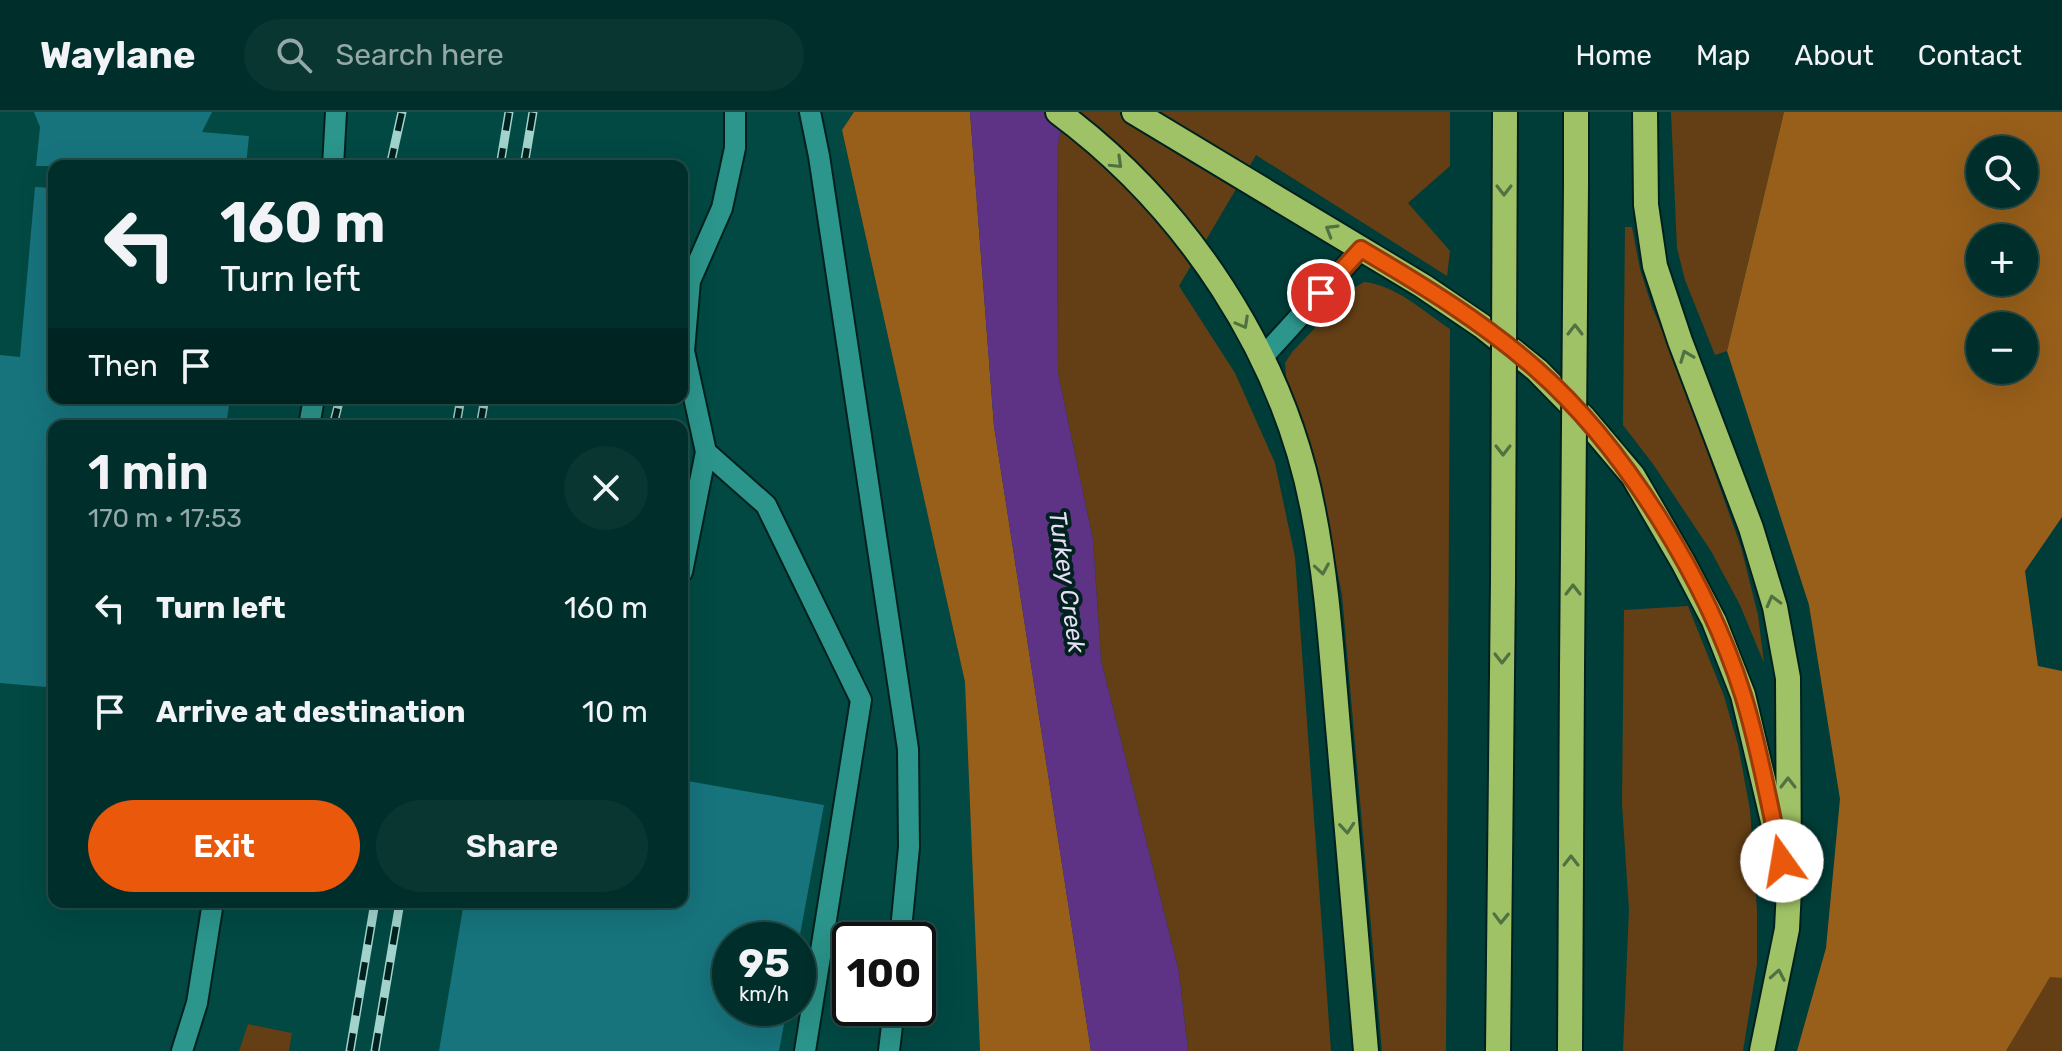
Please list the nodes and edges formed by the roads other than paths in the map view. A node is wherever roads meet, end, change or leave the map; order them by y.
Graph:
1 (336, 112) edge
2 (735, 112) edge
3 (810, 112) edge
4 (1058, 112) edge
5 (1134, 112) edge
6 (1505, 112) edge
7 (1576, 112) edge
8 (1645, 112) edge
9 (333, 160) edge
10 (1361, 249) junction
11 (688, 304) edge
12 (1262, 358) junction
13 (688, 369) edge
14 (706, 452) junction
15 (688, 542) edge
16 (1789, 889) junction
17 (212, 908) edge
18 (902, 922) edge
19 (892, 1026) edge
20 (182, 1051) edge
21 (805, 1051) edge
22 (889, 1051) edge
23 (1366, 1051) edge
24 (1498, 1051) edge
25 (1570, 1051) edge
26 (1762, 1051) edge

1 - 9 lane
2 - 11 lane
3 - 18 lane
4 -> 12 highway
10 -> 5 highway
6 -> 24 highway, bridge
25 -> 7 highway, bridge
16 -> 8 highway
10 - 12 lane
10 - 16 highway
12 -> 23 highway
13 - 14 lane
14 - 15 lane
14 - 21 lane
26 -> 16 highway
17 - 20 lane
19 - 22 lane

